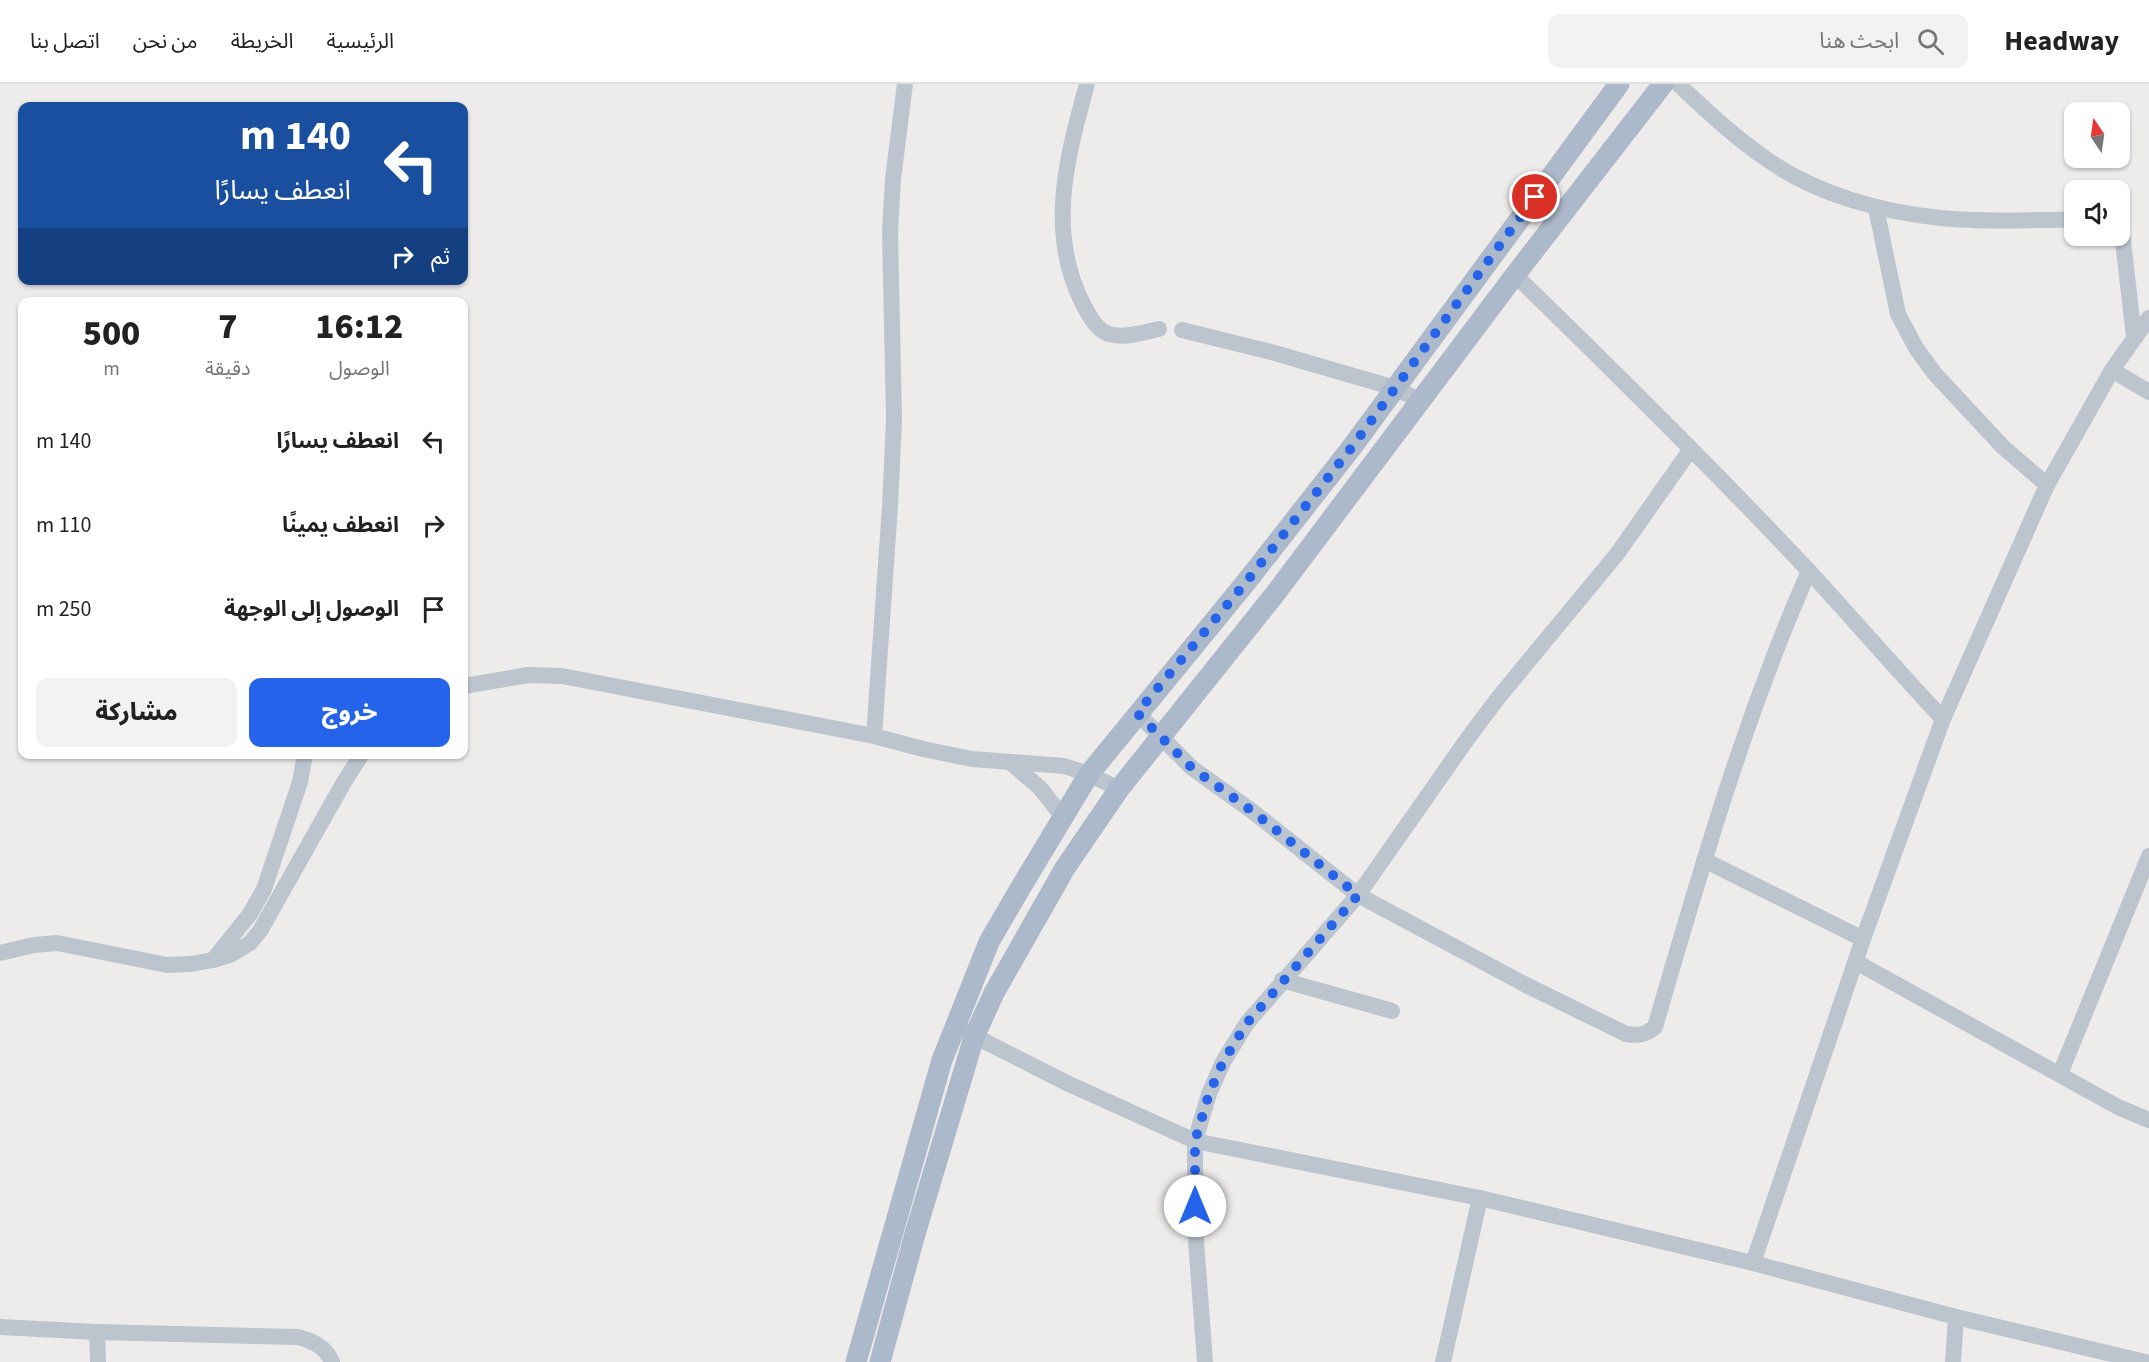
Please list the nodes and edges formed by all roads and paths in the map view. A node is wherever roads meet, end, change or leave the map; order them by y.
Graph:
1 (904, 84) edge
2 (1087, 84) edge
3 (1619, 84) edge
4 (1663, 84) edge
5 (1678, 84) edge
6 (1876, 207) junction
7 (2064, 220) edge
8 (2124, 246) edge
9 (1515, 275) junction
10 (2149, 318) edge
11 (1159, 329) dead end
12 (1182, 330) dead end
13 (2134, 337) junction
14 (2112, 370) junction
15 (1395, 387) junction
16 (2149, 392) edge
17 (1421, 401) junction
18 (1691, 449) junction
19 (2047, 485) junction
20 (1809, 571) junction
21 (468, 685) edge
22 (1137, 713) junction
23 (1943, 719) junction
24 (1161, 735) junction
25 (874, 736) junction
26 (304, 759) edge
27 (359, 759) edge
28 (1010, 762) junction
29 (1089, 774) junction
30 (1119, 789) junction
31 (1063, 817) junction
32 (2149, 856) edge
33 (1704, 860) junction
34 (2143, 889) edge
35 (1358, 895) junction
36 (1863, 939) junction
37 (0, 953) edge
38 (213, 960) junction
39 (1856, 962) junction
40 (1282, 980) junction
41 (1392, 1011) dead end
42 (955, 1026) junction
43 (975, 1037) junction
44 (2060, 1074) junction
45 (2149, 1120) edge
46 (1195, 1141) junction
47 (1480, 1198) junction
48 (1753, 1263) junction
49 (1956, 1317) junction
50 (0, 1327) edge
51 (97, 1332) junction
52 (98, 1362) edge
53 (332, 1362) edge
54 (856, 1362) edge
55 (880, 1362) edge
56 (1205, 1362) edge
57 (1443, 1362) edge
58 (1953, 1362) edge
59 (2145, 1362) edge

1 - 25 street
2 - 11 street
3 - 15 main road
4 - 9 main road
5 - 6 street
6 - 7 street
6 - 19 street
8 - 13 street
9 - 17 main road
9 - 18 street
10 - 13 street
12 - 15 street
13 - 14 street
14 - 16 street
14 - 19 street
15 - 17 street
15 - 22 main road
17 - 24 main road
18 - 20 street
18 - 35 street
19 - 23 street
20 - 23 street
20 - 33 street
21 - 25 street
22 - 24 street
22 - 29 main road
23 - 36 street
24 - 30 main road
24 - 35 street
25 - 28 street
26 - 38 street
27 - 38 street
28 - 29 street
28 - 31 street
29 - 30 street
29 - 31 main road
30 - 43 main road
31 - 42 main road
32 - 34 street
33 - 35 street
33 - 36 street
34 - 44 street
35 - 40 street
36 - 39 street
37 - 38 street
39 - 44 street
39 - 48 street
40 - 41 street
40 - 46 street
42 - 43 street
42 - 54 main road
43 - 46 street
43 - 55 main road
44 - 45 street
46 - 47 street
46 - 56 street
47 - 48 street
47 - 57 street
48 - 49 street
49 - 58 street
49 - 59 street
50 - 51 street
51 - 52 street
51 - 53 street

